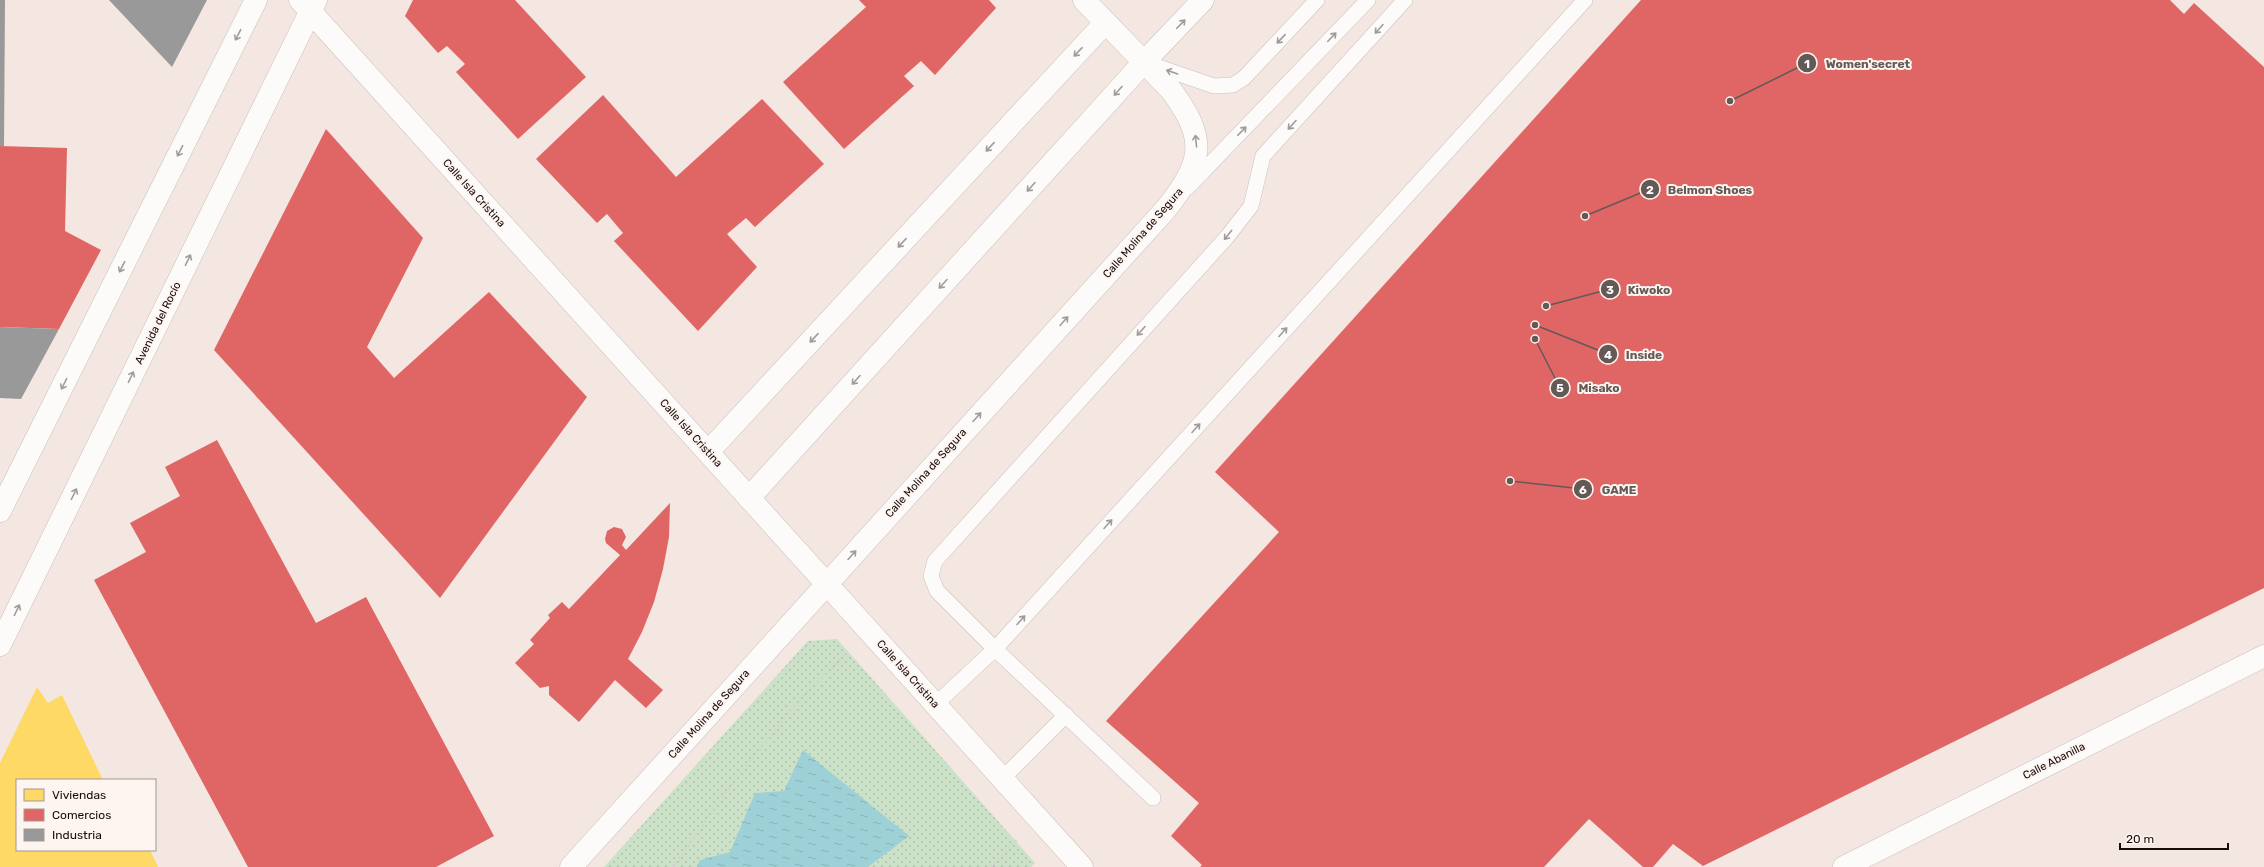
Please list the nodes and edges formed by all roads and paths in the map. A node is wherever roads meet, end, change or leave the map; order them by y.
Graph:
1 (256, 0) edge
2 (1084, 0) edge
3 (1203, 0) edge
4 (1317, 0) edge
5 (1368, 0) edge
6 (1405, 0) edge
7 (1585, 0) edge
8 (308, 4) edge
9 (1105, 23) junction
10 (1144, 62) junction
11 (1166, 209) junction
12 (708, 452) junction
13 (749, 498) junction
14 (0, 511) edge
15 (825, 584) junction
16 (869, 631) junction
17 (0, 645) edge
18 (995, 649) junction
19 (2264, 656) edge
20 (936, 704) junction
21 (1066, 715) junction
22 (1002, 779) junction
23 (1153, 798) dead end
24 (1038, 818) junction
25 (571, 867) edge
26 (673, 867) edge
27 (991, 867) edge
28 (1082, 867) edge
29 (1844, 867) edge

1 -> 14 street
2 - 9 street, Calle Molina de Segura
10 -> 3 street
4 -> 10 lane
11 -> 5 lane
6 -> 18 lane
18 -> 7 lane
8 - 12 street, Calle Isla Cristina
17 -> 8 street, Avenida del Rocío
9 - 10 street, Calle Molina de Segura
9 -> 12 street
11 -> 10 street, Calle Molina de Segura
10 -> 13 street
15 -> 11 street, Calle Molina de Segura
12 - 13 street, Calle Isla Cristina
13 - 15 street, Calle Isla Cristina
15 - 16 street, Calle Isla Cristina
15 - 25 street, Calle Molina de Segura
16 - 20 street, Calle Isla Cristina
16 - 26 path
18 - 20 lane
18 - 21 lane
19 - 29 street, Calle Abanilla
20 - 22 street, Calle Isla Cristina
21 - 22 lane
21 - 23 lane
22 - 24 street, Calle Isla Cristina
24 - 27 path
24 - 28 street, Calle Isla Cristina

